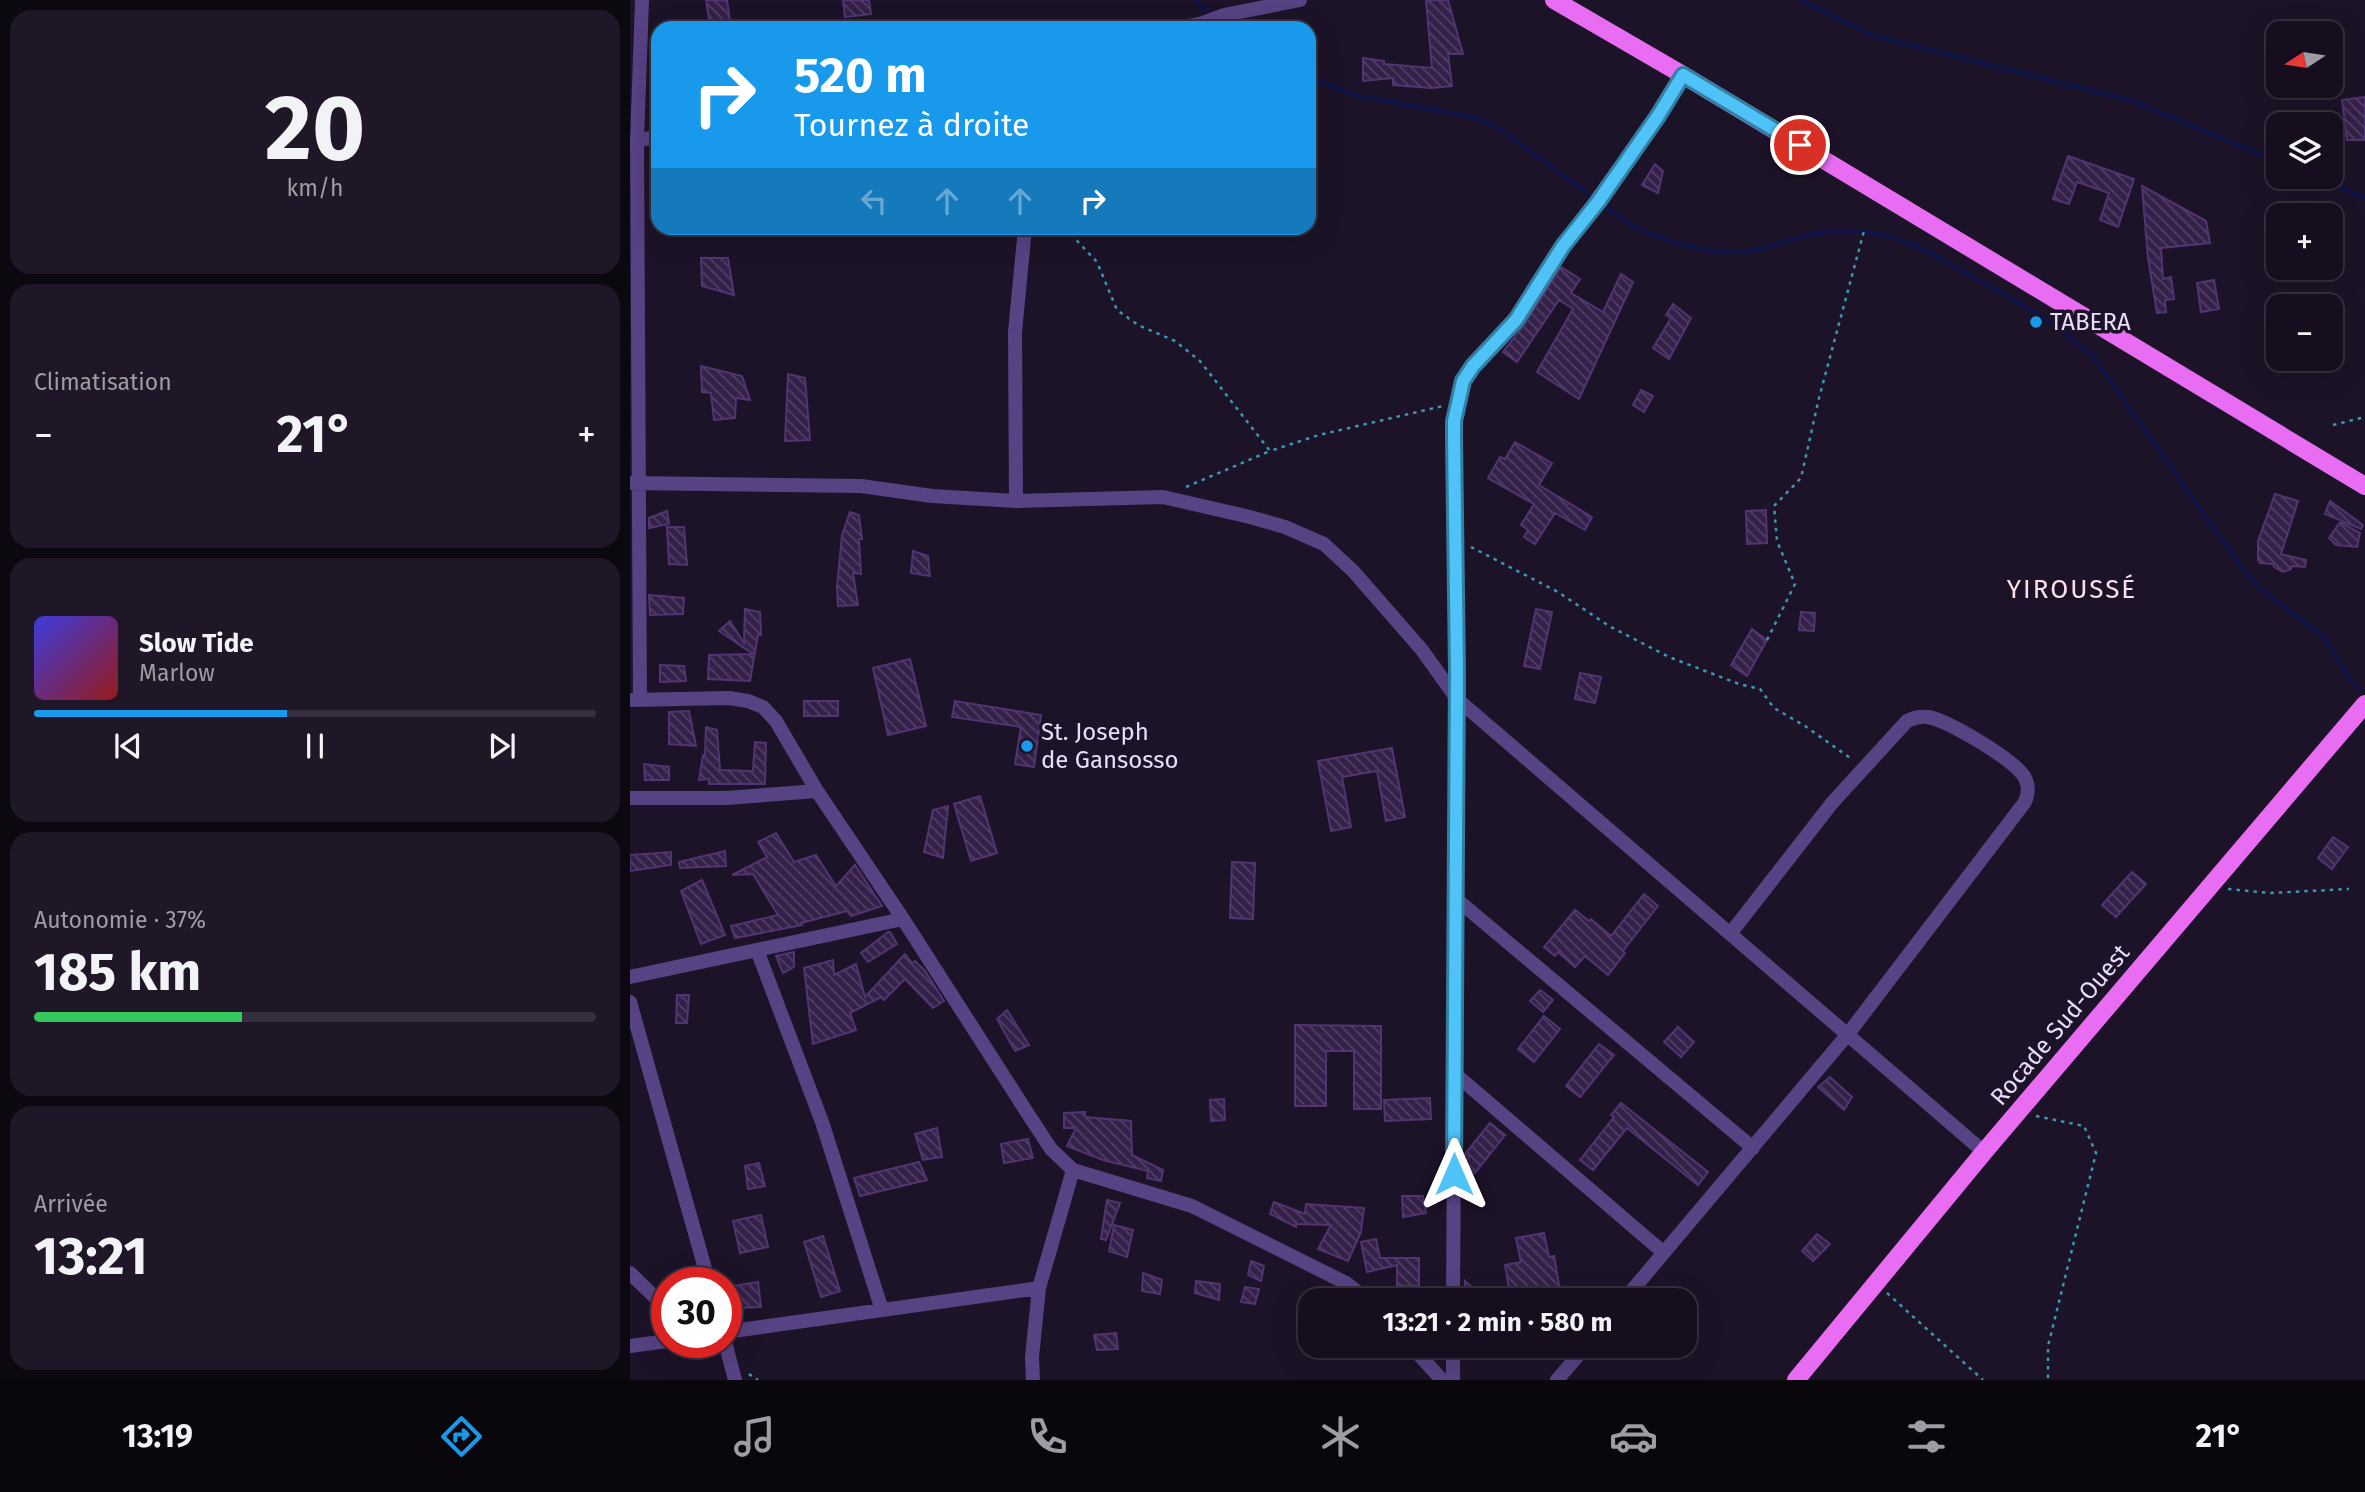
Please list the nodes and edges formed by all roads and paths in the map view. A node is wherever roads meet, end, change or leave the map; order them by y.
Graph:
1 (642, 0) edge
2 (1300, 0) edge
3 (1554, 0) edge
4 (1208, 21) edge
5 (1683, 75) junction
6 (651, 137) edge
7 (633, 141) edge
8 (1864, 231) dead end
9 (1024, 235) edge
10 (1072, 235) edge
11 (1457, 403) junction
12 (2365, 417) edge
13 (2333, 425) dead end
14 (1270, 451) junction
15 (634, 483) edge
16 (2365, 486) edge
17 (1163, 497) junction
18 (1016, 501) junction
19 (1456, 539) junction
20 (1767, 639) dead end
21 (1457, 699) junction
22 (635, 700) edge
23 (2365, 704) edge
24 (1864, 768) junction
25 (817, 791) junction
26 (630, 798) edge
27 (2225, 888) dead end
28 (2349, 889) dead end
29 (1455, 898) junction
30 (903, 919) junction
31 (1730, 934) junction
32 (757, 950) junction
33 (630, 977) edge
34 (630, 1002) edge
35 (1848, 1034) junction
36 (1454, 1073) junction
37 (2018, 1112) junction
38 (1753, 1148) junction
39 (1984, 1152) junction
40 (1073, 1170) junction
41 (1664, 1253) junction
42 (705, 1267) edge
43 (630, 1273) edge
44 (1876, 1283) junction
45 (1039, 1288) junction
46 (1352, 1288) edge
47 (1453, 1288) edge
48 (1634, 1288) edge
49 (651, 1294) edge
50 (882, 1310) junction
51 (742, 1330) edge
52 (651, 1343) edge
53 (630, 1346) edge
54 (729, 1358) edge
55 (1422, 1358) edge
56 (1453, 1358) edge
57 (1576, 1358) edge
58 (735, 1380) edge
59 (1033, 1380) edge
60 (1442, 1380) edge
61 (1453, 1380) edge
62 (1558, 1380) edge
63 (1796, 1380) edge
64 (1983, 1380) edge
65 (2048, 1380) edge

1 - 7 street
2 - 4 street
3 - 5 main road
5 - 11 street
5 - 16 main road
6 - 7 street
7 - 15 street
8 - 20 path
9 - 18 street
10 - 14 path
11 - 14 path
11 - 19 street
12 - 13 path
14 - 17 path
15 - 18 street
15 - 22 street
17 - 18 street
17 - 21 street
19 - 21 street
19 - 24 path
21 - 29 street
21 - 31 street
22 - 25 street
23 - 37 main road, Rocade Sud-Ouest
24 - 31 street
24 - 35 street
25 - 26 street
25 - 30 street
27 - 28 path
29 - 36 street
29 - 38 street
30 - 32 street
30 - 40 street
31 - 35 street
32 - 33 street
32 - 50 street
34 - 42 street
35 - 38 street
35 - 39 street
36 - 41 street
36 - 47 street
37 - 39 main road, Rocade Sud-Ouest
37 - 65 path
38 - 41 street
39 - 44 main road, Rocade Sud-Ouest
40 - 45 street
40 - 46 street
41 - 48 street
43 - 49 street
44 - 63 main road, Rocade Sud-Ouest
44 - 64 path
45 - 50 street
45 - 59 street
50 - 51 street
52 - 53 street
54 - 58 street
55 - 60 street
56 - 61 street
57 - 62 street

